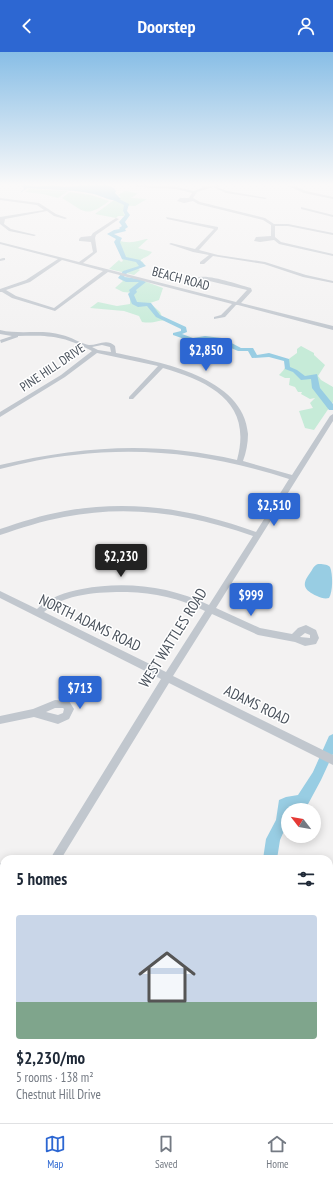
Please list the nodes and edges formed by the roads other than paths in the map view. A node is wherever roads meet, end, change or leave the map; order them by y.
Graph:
1 (30, 234) edge
2 (95, 234) edge
3 (212, 234) edge
4 (273, 234) edge
5 (34, 235) dead end
6 (0, 243) edge
7 (171, 244) dead end
8 (195, 250) junction
9 (212, 255) junction
10 (333, 255) edge
11 (61, 259) junction
12 (202, 263) dead end
13 (79, 264) junction
14 (106, 271) junction
15 (199, 278) dead end
16 (333, 282) edge
17 (1, 291) edge
18 (236, 304) junction
19 (216, 318) dead end
20 (333, 328) edge
21 (0, 332) edge
22 (21, 335) junction
23 (1, 342) edge
24 (90, 346) junction
25 (96, 351) junction
26 (113, 354) junction
27 (161, 366) junction
28 (131, 398) dead end
29 (0, 415) edge
30 (333, 416) edge
31 (240, 462) junction
32 (0, 467) edge
33 (293, 478) junction
34 (0, 532) edge
35 (257, 535) junction
36 (0, 594) edge
37 (210, 610) junction
38 (38, 613) junction
39 (293, 638) dead end
40 (167, 677) junction
41 (34, 713) dead end
42 (0, 720) edge
43 (333, 760) edge
44 (57, 855) edge

1 - 5 street
2 - 13 street
3 - 8 street
4 - 10 street
6 - 11 street, BEACH ROAD
7 - 8 street
8 - 9 street
9 - 12 street
9 - 16 street
11 - 13 street, BEACH ROAD
11 - 17 street
13 - 14 street, BEACH ROAD
14 - 17 street
14 - 18 street, BEACH ROAD
15 - 18 street
18 - 19 street
18 - 20 street, BEACH ROAD
21 - 22 street
21 - 23 street
22 - 23 street
22 - 24 street
24 - 25 street
24 - 26 street
25 - 26 street
25 - 29 street, PINE HILL DRIVE
26 - 27 street
27 - 28 street
27 - 31 street
30 - 33 street, WEST WATTLES ROAD
31 - 32 street
31 - 33 street
33 - 35 street, WEST WATTLES ROAD
34 - 35 street
35 - 37 street, WEST WATTLES ROAD
36 - 38 street, NORTH ADAMS ROAD
37 - 38 street
37 - 39 street
37 - 40 street, WEST WATTLES ROAD
38 - 40 street, NORTH ADAMS ROAD
40 - 43 street, ADAMS ROAD
40 - 44 street, WEST WATTLES ROAD
41 - 42 street

